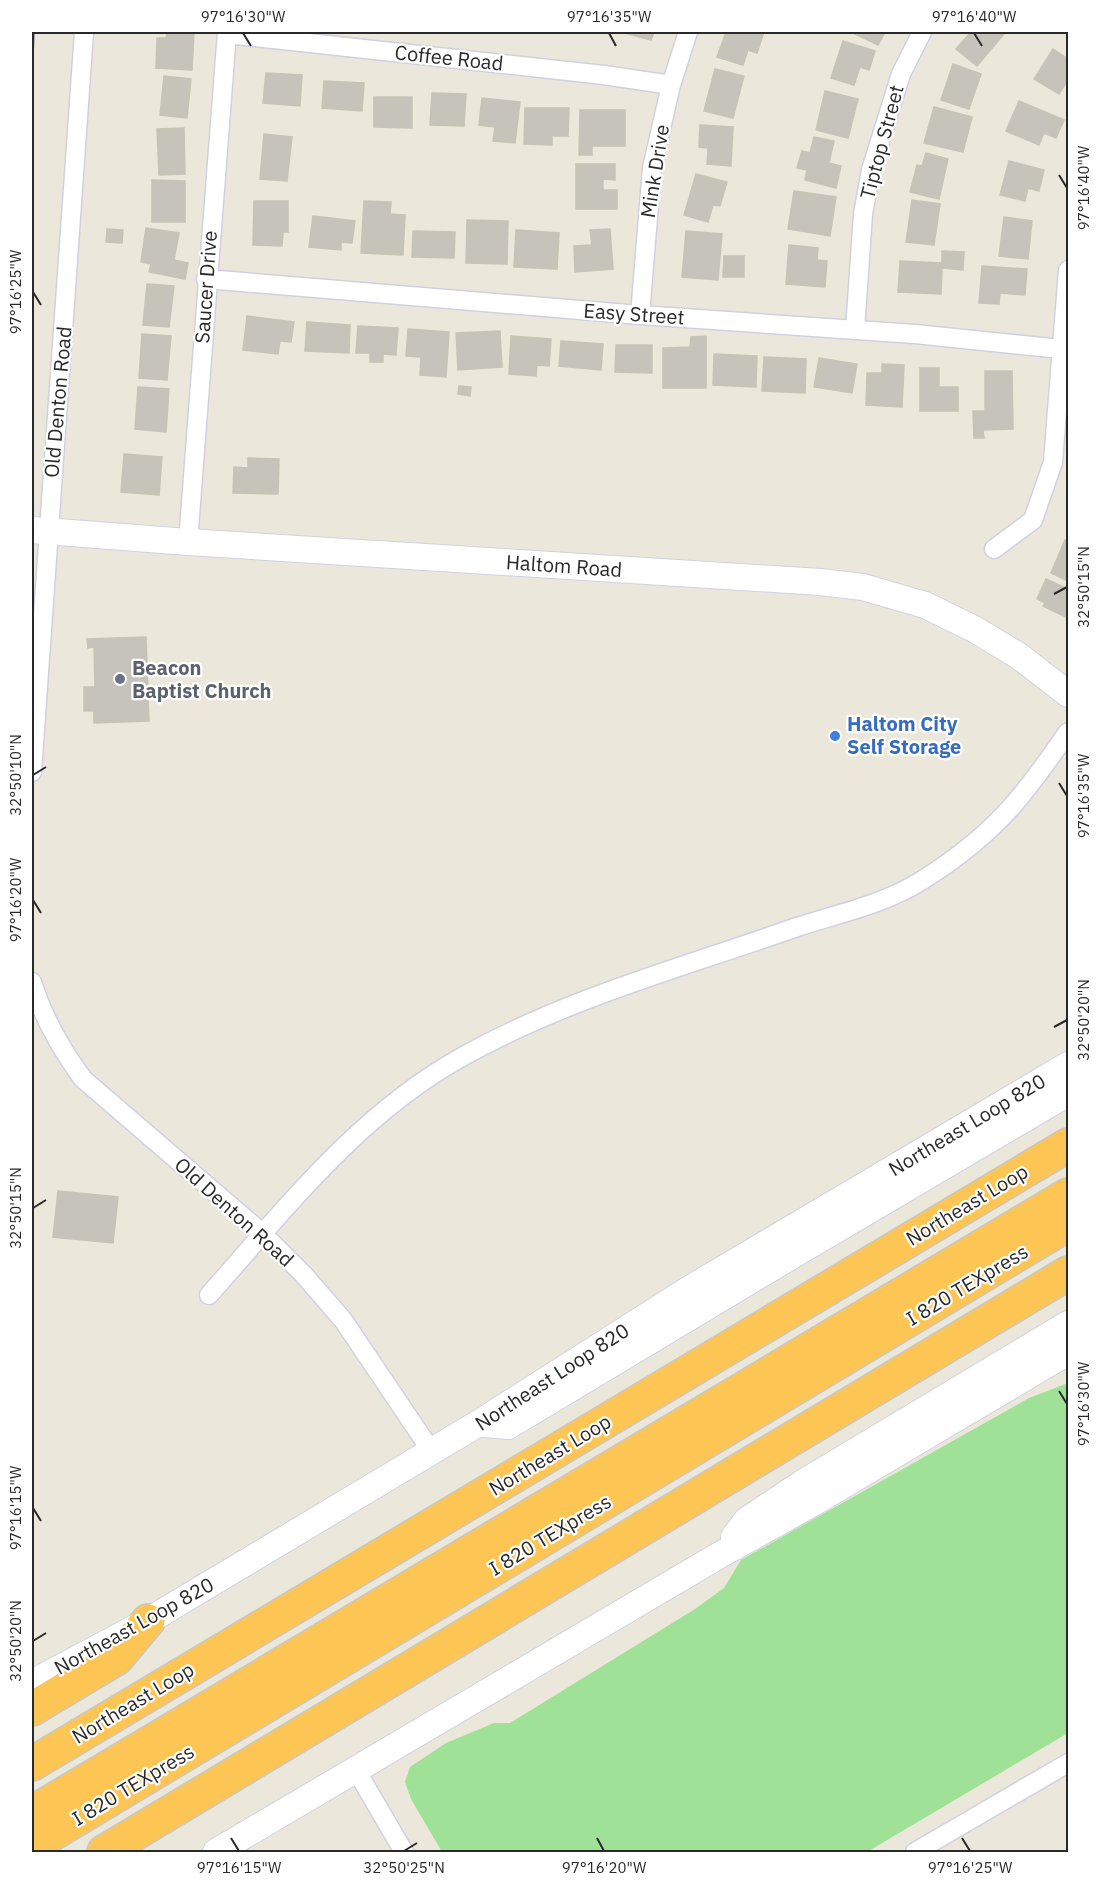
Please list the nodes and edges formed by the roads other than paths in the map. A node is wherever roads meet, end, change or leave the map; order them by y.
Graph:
1 (84, 32) edge
2 (688, 32) edge
3 (922, 32) edge
4 (227, 33) edge
5 (671, 85) junction
6 (1068, 270) edge
7 (206, 279) junction
8 (640, 315) junction
9 (855, 330) junction
10 (1061, 349) junction
11 (39, 531) edge
12 (188, 542) junction
13 (994, 549) dead end
14 (1068, 694) edge
15 (1068, 732) edge
16 (32, 772) edge
17 (32, 982) edge
18 (1068, 1065) edge
19 (1068, 1093) edge
20 (1068, 1145) edge
21 (1068, 1195) edge
22 (1068, 1224) edge
23 (262, 1234) junction
24 (1068, 1273) edge
25 (209, 1295) dead end
26 (1068, 1324) edge
27 (1068, 1352) edge
28 (479, 1424) junction
29 (432, 1452) junction
30 (718, 1556) junction
31 (148, 1621) junction
32 (32, 1683) edge
33 (32, 1709) edge
34 (1068, 1763) edge
35 (32, 1764) edge
36 (356, 1770) junction
37 (32, 1813) edge
38 (32, 1846) edge
39 (104, 1852) edge
40 (216, 1852) edge
41 (404, 1852) edge
42 (915, 1852) edge

1 - 11 street, Old Denton Road
2 - 5 street, Mink Drive
3 - 9 street, Tiptop Street
4 - 5 street, Coffee Road
4 - 7 street, Saucer Drive
5 - 8 street, Mink Drive
6 - 10 street
7 - 8 street, Easy Street
7 - 12 street, Saucer Drive
8 - 9 street, Easy Street
9 - 10 street, Easy Street
10 - 13 street
11 - 12 main road, Haltom Road
11 - 16 street, Old Denton Road
12 - 14 main road, Haltom Road
15 - 23 street
17 - 23 street, Old Denton Road
18 - 28 main road, Northeast Loop 820
19 - 28 main road
20 - 35 highway, Northeast Loop
21 - 37 highway, I 820 TEXpress
22 - 38 highway, I 820 TEXpress
23 - 25 street
23 - 29 street, Old Denton Road
24 - 39 highway
26 - 30 main road
27 - 30 main road
28 - 29 main road, Northeast Loop 820
29 - 31 main road, Northeast Loop 820
30 - 36 main road
31 - 32 main road, Northeast Loop 820
31 - 33 highway
34 - 42 street
36 - 40 main road
36 - 41 street

